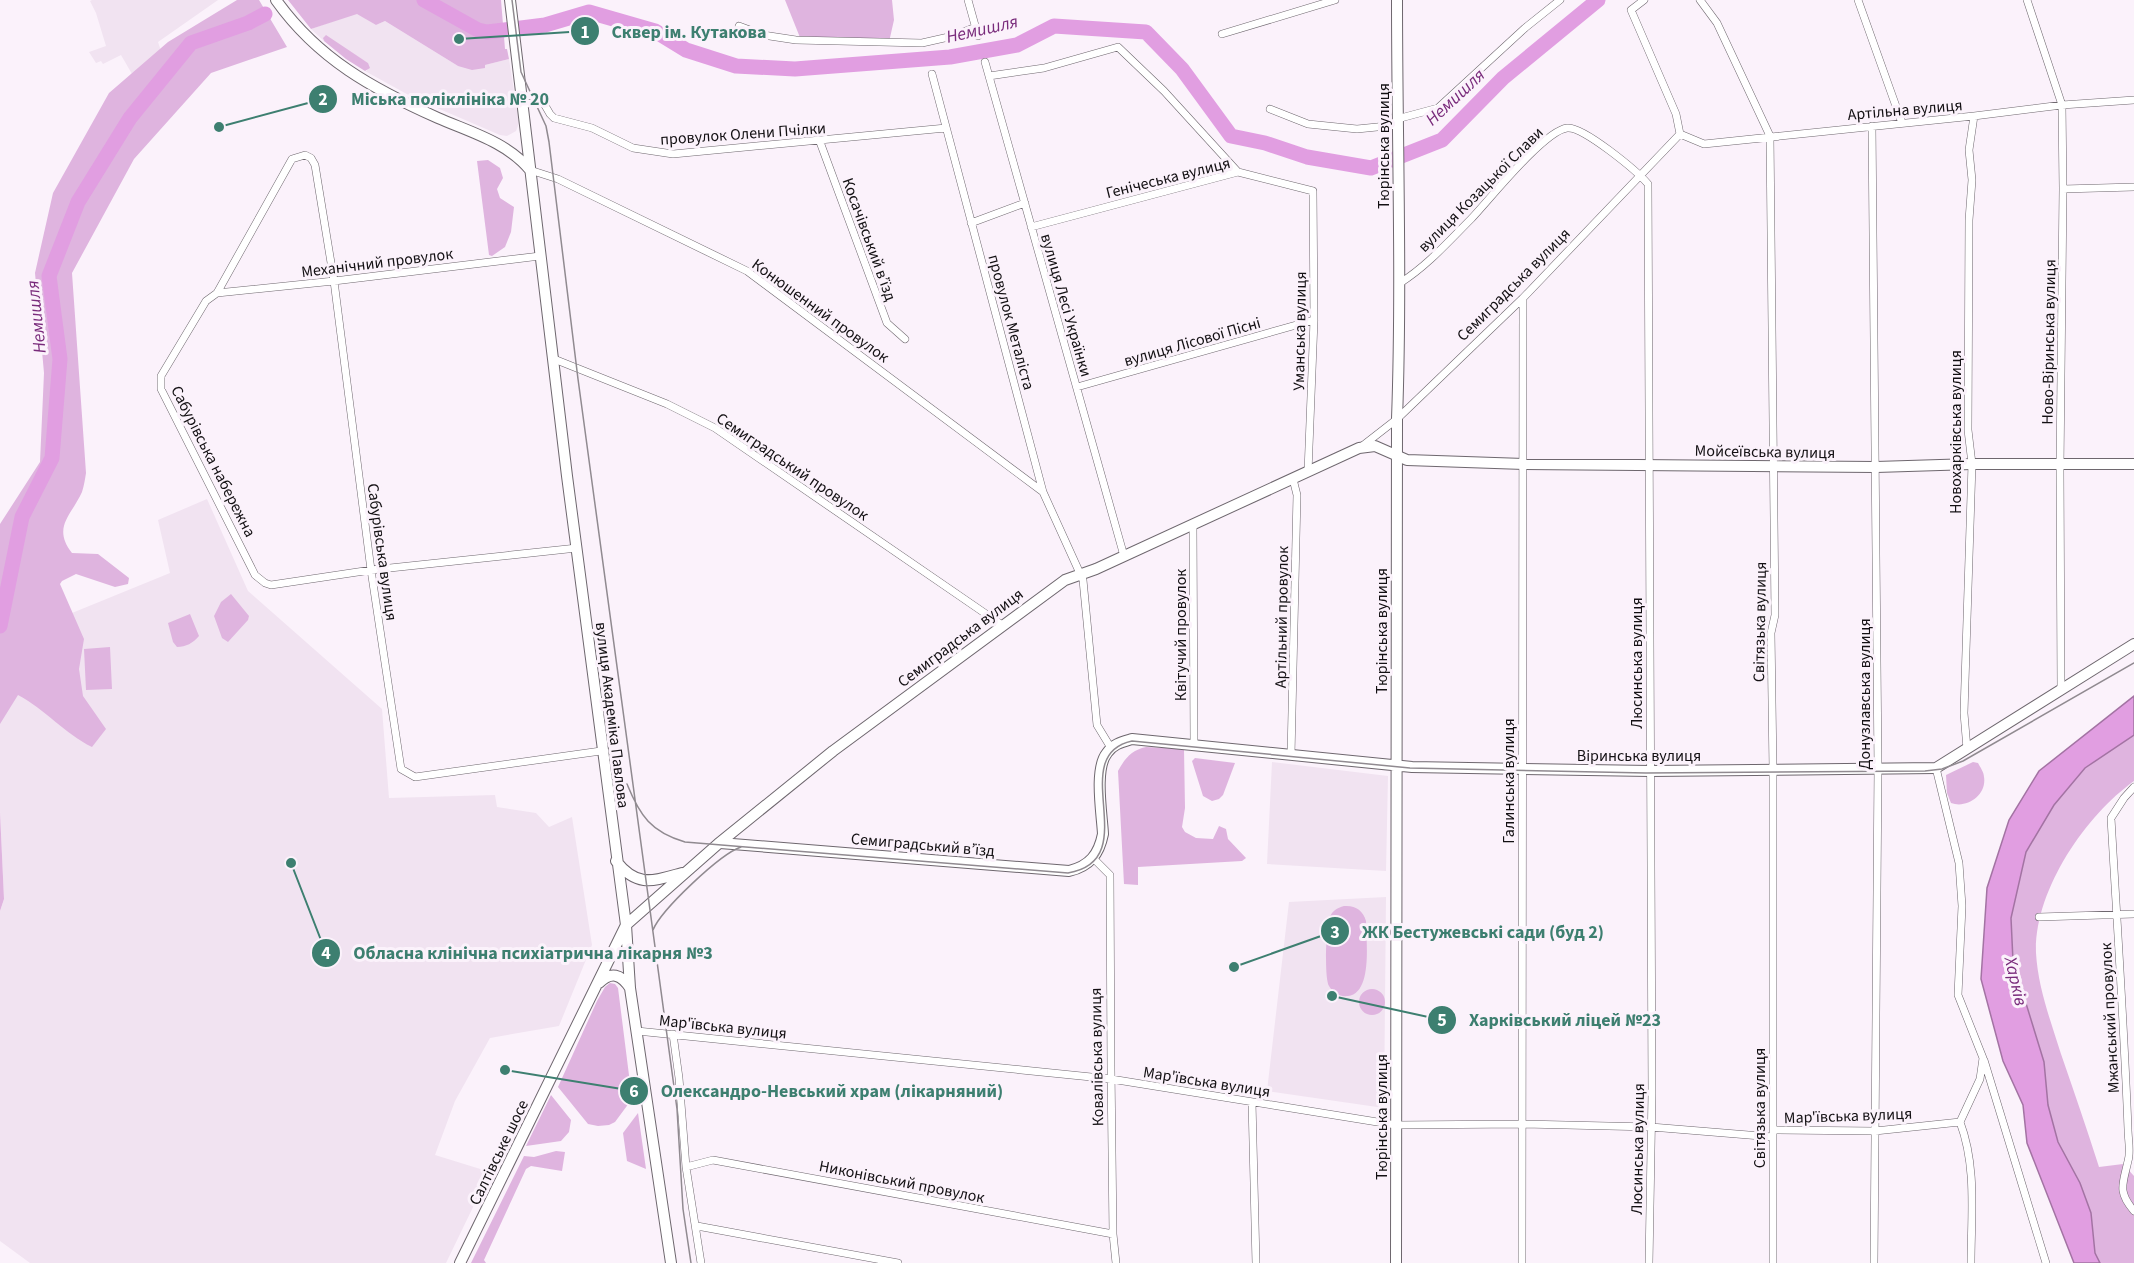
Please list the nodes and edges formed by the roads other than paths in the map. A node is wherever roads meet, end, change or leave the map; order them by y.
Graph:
1 (276, 0) edge
2 (968, 0) edge
3 (1335, 0) edge
4 (1397, 0) edge
5 (1560, 0) edge
6 (1644, 0) edge
7 (1700, 0) edge
8 (1858, 0) edge
9 (2027, 0) edge
10 (511, 5) edge
11 (739, 26) dead end
12 (976, 27) junction
13 (1222, 34) dead end
14 (978, 36) dead end
15 (986, 62) dead end
16 (932, 74) dead end
17 (990, 76) junction
18 (2134, 100) edge
19 (522, 104) junction
20 (2062, 105) junction
21 (1270, 109) dead end
22 (1974, 116) junction
23 (1902, 123) junction
24 (1397, 126) junction
25 (1872, 126) junction
26 (945, 128) junction
27 (1680, 134) junction
28 (1770, 136) junction
29 (820, 142) junction
30 (292, 159) joint
31 (530, 170) junction
32 (1238, 172) junction
33 (1640, 175) junction
34 (2134, 187) edge
35 (2063, 189) junction
36 (1313, 191) joint
37 (1024, 203) junction
38 (971, 223) junction
39 (1031, 227) junction
40 (540, 256) junction
41 (333, 281) junction
42 (1400, 283) junction
43 (217, 293) junction
44 (1523, 298) junction
45 (1314, 320) junction
46 (904, 339) dead end
47 (554, 359) junction
48 (1077, 387) junction
49 (1397, 419) junction
50 (1359, 448) junction
51 (1397, 456) junction
52 (1524, 464) junction
53 (1648, 464) junction
54 (1972, 464) junction
55 (2061, 464) junction
56 (2134, 464) edge
57 (1773, 467) junction
58 (1876, 467) junction
59 (1308, 472) junction
60 (1293, 479) junction
61 (1043, 492) junction
62 (1193, 524) junction
63 (577, 548) junction
64 (1124, 556) junction
65 (371, 570) junction
66 (1080, 573) junction
67 (1002, 625) junction
68 (2134, 644) edge
69 (2061, 689) junction
70 (1194, 745) junction
71 (1111, 748) junction
72 (1967, 749) junction
73 (602, 751) junction
74 (1291, 755) junction
75 (1396, 765) junction
76 (1936, 768) junction
77 (1521, 769) junction
78 (1878, 770) junction
79 (1650, 771) junction
80 (1773, 771) junction
81 (2134, 787) edge
82 (720, 843) junction
83 (1093, 858) junction
84 (616, 861) junction
85 (685, 872) junction
86 (2134, 914) edge
87 (2116, 915) junction
88 (2039, 917) dead end
89 (626, 925) junction
90 (596, 986) junction
91 (630, 988) junction
92 (637, 1031) junction
93 (673, 1034) junction
94 (1983, 1058) junction
95 (1111, 1079) junction
96 (1252, 1102) junction
97 (1960, 1122) junction
98 (1523, 1124) junction
99 (1396, 1125) junction
100 (1652, 1127) junction
101 (1875, 1131) junction
102 (1773, 1134) junction
103 (686, 1167) junction
104 (2134, 1211) edge
105 (697, 1226) junction
106 (1113, 1234) junction
107 (460, 1263) edge
108 (671, 1263) edge
109 (701, 1263) edge
110 (898, 1263) edge
111 (1116, 1263) edge
112 (1256, 1263) edge
113 (1396, 1263) edge
114 (1522, 1263) edge
115 (1649, 1263) edge
116 (1773, 1263) edge
117 (1874, 1263) edge
118 (1971, 1263) edge
119 (2046, 1263) edge

1 - 31 main road
2 - 12 street
3 - 13 street
4 - 24 main road, Тюрінська вулиця
5 - 24 street
6 - 27 street
7 - 28 street, Світязька вулиця
8 - 23 street
9 - 20 street, Ново-Віринська вулиця
10 - 19 main road, вулиця Академіка Павлова
11 - 12 street
12 - 14 street
15 - 17 street, вулиця Лесі Українки
16 - 26 street, провулок Металіста
17 - 32 street
17 - 37 street, вулиця Лесі Українки
18 - 20 street, Артільна вулиця
19 - 29 street, провулок Олени Пчілки
19 - 31 main road, вулиця Академіка Павлова
20 - 22 street, Артільна вулиця
20 - 35 street, Ново-Віринська вулиця
21 - 24 street
22 - 23 street, Артільна вулиця
22 - 54 street, Новохарківська вулиця
23 - 25 street, Артільна вулиця
24 - 42 main road, Тюрінська вулиця
25 - 28 street, Артільна вулиця
25 - 58 street, Донузлавська вулиця
26 - 29 street, провулок Олени Пчілки
26 - 38 street, провулок Металіста
27 - 28 street, Артільна вулиця
27 - 33 street, Семиградська вулиця
28 - 57 street, Світязька вулиця
29 - 46 street, Косачівський в’їзд
30 - 41 street, Сабурівська вулиця
30 - 43 street, Сабурівська набережна
31 - 40 main road, вулиця Академіка Павлова
31 - 61 street, Конюшенний провулок
32 - 36 street, Генічеська вулиця
32 - 39 street, Генічеська вулиця
33 - 42 street, вулиця Козацької Слави
33 - 44 street, Семиградська вулиця
33 - 53 street, Люсинська вулиця
34 - 35 street
35 - 55 street, Ново-Віринська вулиця
36 - 45 street, Уманська вулиця
37 - 38 street
37 - 39 street, вулиця Лесі Українки
38 - 61 street, провулок Металіста
39 - 48 street, вулиця Лесі Українки
40 - 41 street, Механічний провулок
40 - 47 main road, вулиця Академіка Павлова
41 - 43 street, Механічний провулок
41 - 65 street, Сабурівська вулиця
42 - 49 main road, Тюрінська вулиця
43 - 65 street, Сабурівська набережна
44 - 49 street, Семиградська вулиця
44 - 52 street, Галинська вулиця
45 - 48 street, вулиця Лісової Пісні
45 - 59 street, Уманська вулиця
47 - 63 main road, вулиця Академіка Павлова
47 - 67 street, Семиградський провулок
48 - 64 street, вулиця Лесі Українки
49 - 50 street, Семиградська вулиця
49 - 51 main road, Тюрінська вулиця
50 - 51 main road
50 - 59 main road, Семиградська вулиця
51 - 52 main road, Мойсеївська вулиця
51 - 75 main road, Тюрінська вулиця
52 - 53 main road, Мойсеївська вулиця
52 - 77 street, Галинська вулиця
53 - 57 main road, Мойсеївська вулиця
53 - 79 street, Люсинська вулиця
54 - 55 main road, Мойсеївська вулиця
54 - 58 main road, Мойсеївська вулиця
54 - 72 street, Новохарківська вулиця
55 - 56 main road, Мойсеївська вулиця
55 - 69 street, Ново-Віринська вулиця
57 - 58 main road, Мойсеївська вулиця
57 - 80 street, Світязька вулиця
58 - 78 street, Донузлавська вулиця
59 - 60 main road, Семиградська вулиця
60 - 62 main road, Семиградська вулиця
60 - 74 street, Артільний провулок
61 - 66 street, провулок Металіста
62 - 64 main road, Семиградська вулиця
62 - 70 street, Квітучий провулок
63 - 65 street
63 - 73 main road, вулиця Академіка Павлова
64 - 66 main road, Семиградська вулиця
65 - 73 street, Сабурівська вулиця
66 - 67 main road, Семиградська вулиця
66 - 71 street
67 - 82 main road, Семиградська вулиця
68 - 69 main road, Віринська вулиця
69 - 72 main road, Віринська вулиця
70 - 71 main road, Віринська вулиця
70 - 74 main road, Віринська вулиця
71 - 83 main road
72 - 76 main road, Віринська вулиця
73 - 84 main road, вулиця Академіка Павлова
74 - 75 main road, Віринська вулиця
75 - 77 main road, Віринська вулиця
75 - 99 main road, Тюрінська вулиця
76 - 78 main road, Віринська вулиця
76 - 94 street
77 - 79 main road, Віринська вулиця
77 - 98 street, Галинська вулиця
78 - 80 main road, Віринська вулиця
78 - 101 street, Донузлавська вулиця
79 - 80 main road, Віринська вулиця
79 - 100 street, Люсинська вулиця
80 - 102 street, Світязька вулиця
81 - 87 street, Мжанський провулок
82 - 83 main road, Семиградський в’їзд
82 - 85 main road, Семиградська вулиця
83 - 95 street, Ковалівська вулиця
84 - 85 main road
84 - 89 main road, вулиця Академіка Павлова
85 - 89 main road, Семиградська вулиця
86 - 87 street
87 - 88 street
87 - 104 street, Мжанський провулок
89 - 90 main road, Салтівське шосе
89 - 91 main road, вулиця Академіка Павлова
90 - 91 main road
90 - 107 main road, Салтівське шосе
91 - 92 main road, вулиця Академіка Павлова
92 - 93 street, Мар'ївська вулиця
92 - 108 main road, вулиця Академіка Павлова
93 - 95 street, Мар'ївська вулиця
93 - 103 street
94 - 97 street
94 - 119 street
95 - 96 street, Мар'ївська вулиця
95 - 106 street, Ковалівська вулиця
96 - 99 street, Мар'ївська вулиця
96 - 112 street
97 - 101 street, Мар'ївська вулиця
97 - 118 street
98 - 99 street, Мар'ївська вулиця
98 - 100 street, Мар'ївська вулиця
98 - 114 street, Галинська вулиця
99 - 113 main road, Тюрінська вулиця
100 - 102 street, Мар'ївська вулиця
100 - 115 street, Люсинська вулиця
101 - 102 street, Мар'ївська вулиця
101 - 117 street, Донузлавська вулиця
102 - 116 street, Світязька вулиця
103 - 105 street
103 - 106 street, Никонівський провулок
105 - 109 street
105 - 110 street
106 - 111 street, Ковалівська вулиця

